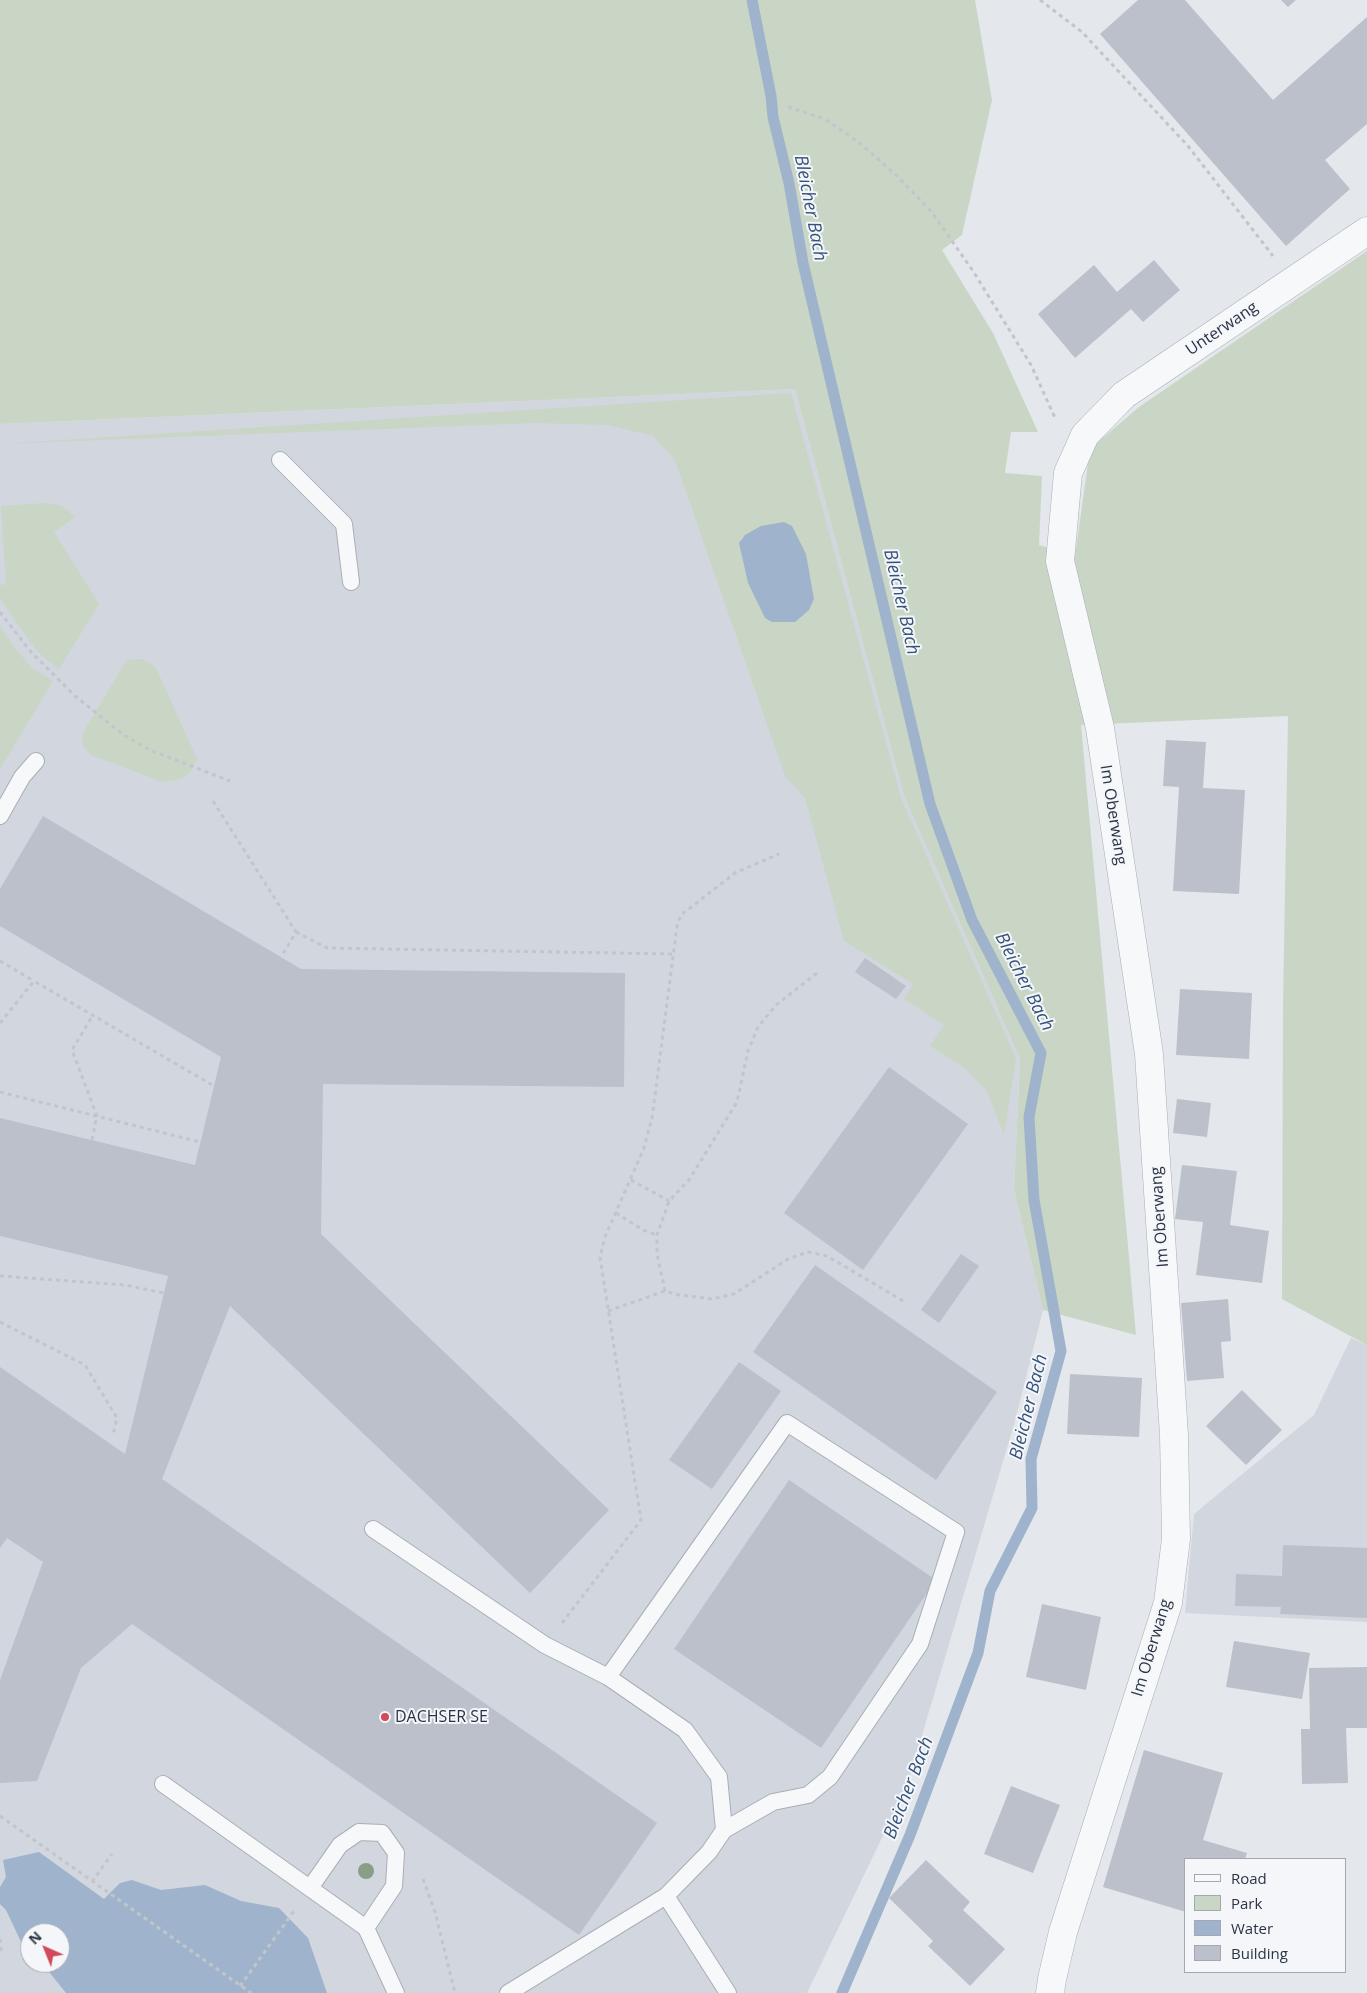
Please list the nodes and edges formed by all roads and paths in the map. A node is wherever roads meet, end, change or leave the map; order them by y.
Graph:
1 (1040, 0) edge
2 (788, 107) dead end
3 (1367, 231) edge
4 (1293, 281) junction
5 (1083, 441) junction
6 (280, 460) dead end
7 (351, 582) dead end
8 (0, 612) edge
9 (36, 761) dead end
10 (230, 781) dead end
11 (213, 801) dead end
12 (0, 816) edge
13 (779, 854) dead end
14 (296, 932) junction
15 (673, 954) junction
16 (280, 958) dead end
17 (0, 961) edge
18 (817, 973) dead end
19 (34, 981) junction
20 (93, 1015) junction
21 (0, 1023) edge
22 (214, 1086) dead end
23 (0, 1092) edge
24 (97, 1116) junction
25 (92, 1140) dead end
26 (200, 1142) dead end
27 (630, 1180) junction
28 (669, 1201) junction
29 (616, 1213) junction
30 (657, 1235) junction
31 (0, 1276) edge
32 (664, 1291) junction
33 (164, 1293) dead end
34 (905, 1302) dead end
35 (608, 1311) junction
36 (0, 1322) edge
37 (113, 1435) dead end
38 (373, 1529) dead end
39 (545, 1645) junction
40 (608, 1677) junction
41 (164, 1784) dead end
42 (0, 1816) edge
43 (724, 1830) junction
44 (112, 1854) dead end
45 (422, 1875) dead end
46 (92, 1882) junction
47 (310, 1888) junction
48 (666, 1896) junction
49 (292, 1913) dead end
50 (366, 1928) junction
51 (0, 1939) edge
52 (0, 1951) edge
53 (240, 1986) junction
54 (251, 1993) edge
55 (396, 1993) edge
56 (455, 1993) edge
57 (508, 1993) edge
58 (728, 1993) edge
59 (1050, 1993) edge

1 - 4 path
2 - 5 path
3 - 4 street, Unterwang
4 - 5 street, Unterwang
5 - 59 street, Im Oberwang
6 - 7 lane
8 - 10 path
9 - 12 lane
11 - 14 path
13 - 15 path
14 - 15 path
14 - 16 path
15 - 27 path
17 - 19 path
18 - 28 path
19 - 20 path
19 - 21 path
20 - 22 path
20 - 24 path
23 - 24 path
24 - 25 path
24 - 26 path
27 - 28 path
27 - 29 path
28 - 30 path
29 - 30 path
29 - 35 path
30 - 32 path
31 - 33 path
32 - 34 path
32 - 35 path
35 - 39 path
36 - 37 path
38 - 39 lane
39 - 40 lane
40 - 43 lane
40 - 43 lane
41 - 47 lane
42 - 46 path
43 - 48 lane
44 - 46 path
45 - 56 path
46 - 53 path
47 - 50 lane
47 - 50 lane
48 - 57 lane
48 - 58 lane
49 - 53 path
50 - 55 lane
51 - 52 path
53 - 54 path

